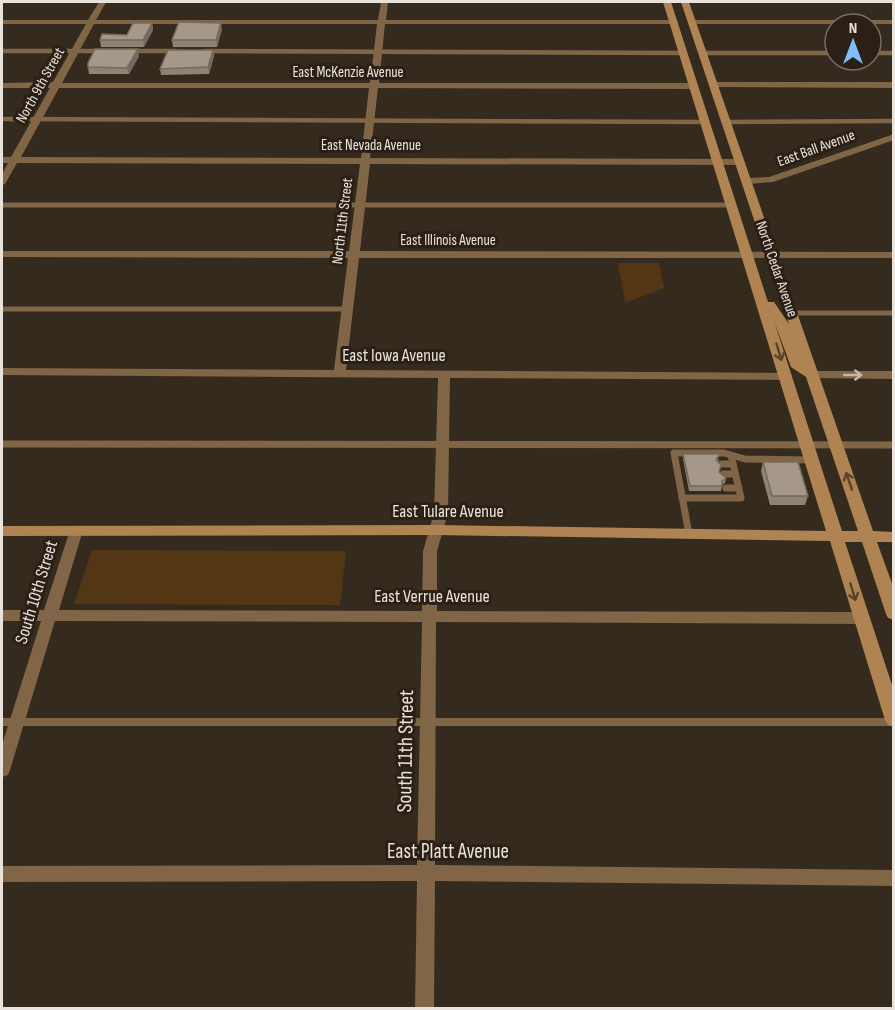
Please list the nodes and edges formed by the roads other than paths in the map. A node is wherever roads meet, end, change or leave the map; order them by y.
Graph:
1 (102, 2) edge
2 (384, 2) edge
3 (667, 2) edge
4 (685, 2) edge
5 (2, 22) edge
6 (92, 22) junction
7 (381, 22) junction
8 (674, 22) junction
9 (692, 22) junction
10 (894, 22) edge
11 (2, 51) edge
12 (75, 51) junction
13 (110, 51) edge
14 (122, 51) edge
15 (180, 51) edge
16 (204, 51) edge
17 (379, 51) junction
18 (683, 53) junction
19 (702, 53) junction
20 (823, 53) edge
21 (2, 85) edge
22 (56, 85) junction
23 (714, 85) junction
24 (894, 85) edge
25 (376, 86) junction
26 (694, 86) junction
27 (2, 119) edge
28 (36, 120) junction
29 (372, 120) junction
30 (894, 121) edge
31 (706, 122) junction
32 (726, 122) junction
33 (894, 137) edge
34 (2, 160) edge
35 (13, 160) junction
36 (366, 160) junction
37 (719, 162) junction
38 (740, 162) junction
39 (747, 181) junction
40 (2, 182) edge
41 (2, 205) edge
42 (361, 205) junction
43 (732, 205) junction
44 (2, 254) edge
45 (354, 255) junction
46 (894, 255) edge
47 (749, 256) junction
48 (772, 256) junction
49 (759, 287) junction
50 (2, 309) edge
51 (348, 309) junction
52 (792, 313) junction
53 (894, 313) edge
54 (2, 372) edge
55 (340, 373) junction
56 (444, 373) junction
57 (813, 375) junction
58 (894, 375) edge
59 (786, 376) junction
60 (2, 444) edge
61 (443, 445) junction
62 (836, 445) junction
63 (894, 445) edge
64 (810, 452) junction
65 (731, 455) junction
66 (721, 464) edge
67 (733, 464) junction
68 (723, 474) edge
69 (735, 474) junction
70 (739, 488) junction
71 (726, 489) dead end
72 (682, 498) junction
73 (76, 530) junction
74 (436, 530) junction
75 (2, 531) edge
76 (689, 534) junction
77 (836, 536) junction
78 (868, 536) junction
79 (894, 537) edge
80 (894, 614) edge
81 (2, 615) edge
82 (48, 615) junction
83 (430, 616) junction
84 (862, 618) junction
85 (894, 721) edge
86 (9, 722) edge
87 (428, 722) junction
88 (2, 770) edge
89 (425, 873) junction
90 (2, 874) edge
91 (894, 878) edge
92 (424, 1008) edge

1 - 6 street, North 9th Street
2 - 7 street, North 11th Street
3 - 8 main road, North Cedar Avenue
4 - 9 main road, North Cedar Avenue
5 - 6 street
6 - 7 street
6 - 12 street, North 9th Street
7 - 8 street
7 - 17 street, North 11th Street
8 - 18 main road, North Cedar Avenue
9 - 10 street
9 - 19 main road, North Cedar Avenue
11 - 12 lane
12 - 13 lane
12 - 22 street, North 9th Street
14 - 15 lane
16 - 17 lane
17 - 18 lane
17 - 25 street, North 11th Street
18 - 23 main road
18 - 26 main road, North Cedar Avenue
19 - 20 lane
19 - 23 main road, North Cedar Avenue
21 - 22 street, East McKenzie Avenue
22 - 25 street, East McKenzie Avenue
22 - 28 street, North 9th Street
23 - 24 street
23 - 32 main road, North Cedar Avenue
25 - 26 street, East McKenzie Avenue
25 - 29 street, North 11th Street
26 - 31 main road, North Cedar Avenue
26 - 32 main road
27 - 28 lane
28 - 29 lane
28 - 35 street, North 9th Street
29 - 31 lane
29 - 36 street, North 11th Street
30 - 32 lane
31 - 37 main road, North Cedar Avenue
32 - 38 main road, North Cedar Avenue
33 - 39 street, East Ball Avenue
34 - 35 street, East Nevada Avenue
35 - 36 street, East Nevada Avenue
35 - 40 street, North 9th Street
36 - 37 street, East Nevada Avenue
36 - 42 street, North 11th Street
37 - 38 street, East Nevada Avenue
37 - 43 main road, North Cedar Avenue
38 - 39 main road, North Cedar Avenue
39 - 48 main road, North Cedar Avenue
41 - 42 lane
42 - 43 lane
42 - 45 street, North 11th Street
43 - 47 main road, North Cedar Avenue
44 - 45 street, East Illinois Avenue
45 - 47 street, East Illinois Avenue
45 - 51 street, North 11th Street
46 - 48 street, East Illinois Avenue
47 - 48 street, East Illinois Avenue
47 - 49 main road, North Cedar Avenue
48 - 52 main road, North Cedar Avenue
49 - 57 main road
49 -> 59 main road, North Cedar Avenue
50 - 51 lane
51 - 55 street, North 11th Street
52 - 53 lane
52 - 57 main road, North Cedar Avenue
54 - 55 street, East Iowa Avenue
55 - 56 street, East Iowa Avenue
56 - 59 street, East Iowa Avenue
56 - 61 street
57 -> 58 street
57 - 62 main road, North Cedar Avenue
59 - 64 main road, North Cedar Avenue
60 - 61 lane
61 - 64 lane
61 - 74 street
62 - 63 lane
62 - 64 lane
78 -> 62 main road, North Cedar Avenue
64 - 65 lane
64 - 77 main road, North Cedar Avenue
65 - 67 lane
65 - 72 lane
66 - 67 lane
67 - 69 lane
68 - 69 lane
69 - 70 lane
70 - 71 lane
70 - 72 lane
72 - 76 lane
73 - 74 main road, East Tulare Avenue
73 - 75 main road, East Tulare Avenue
73 - 82 street, South 10th Street
74 - 76 main road, East Tulare Avenue
74 - 83 street, South 11th Street
76 - 77 main road, East Tulare Avenue
77 - 78 main road, East Tulare Avenue
77 -> 84 main road, North Cedar Avenue
78 - 79 main road, East Tulare Avenue
78 - 80 main road, North Cedar Avenue
81 - 82 street, East Verrue Avenue
82 - 83 street, East Verrue Avenue
82 - 86 street, South 10th Street
83 - 84 street, East Verrue Avenue
83 - 87 street, South 11th Street
84 - 85 main road, North Cedar Avenue
85 - 87 lane
86 - 87 lane
86 - 88 street, South 10th Street
87 - 89 street, South 11th Street
89 - 90 street, East Platt Avenue
89 - 91 street, East Platt Avenue
89 - 92 street, South 11th Street

